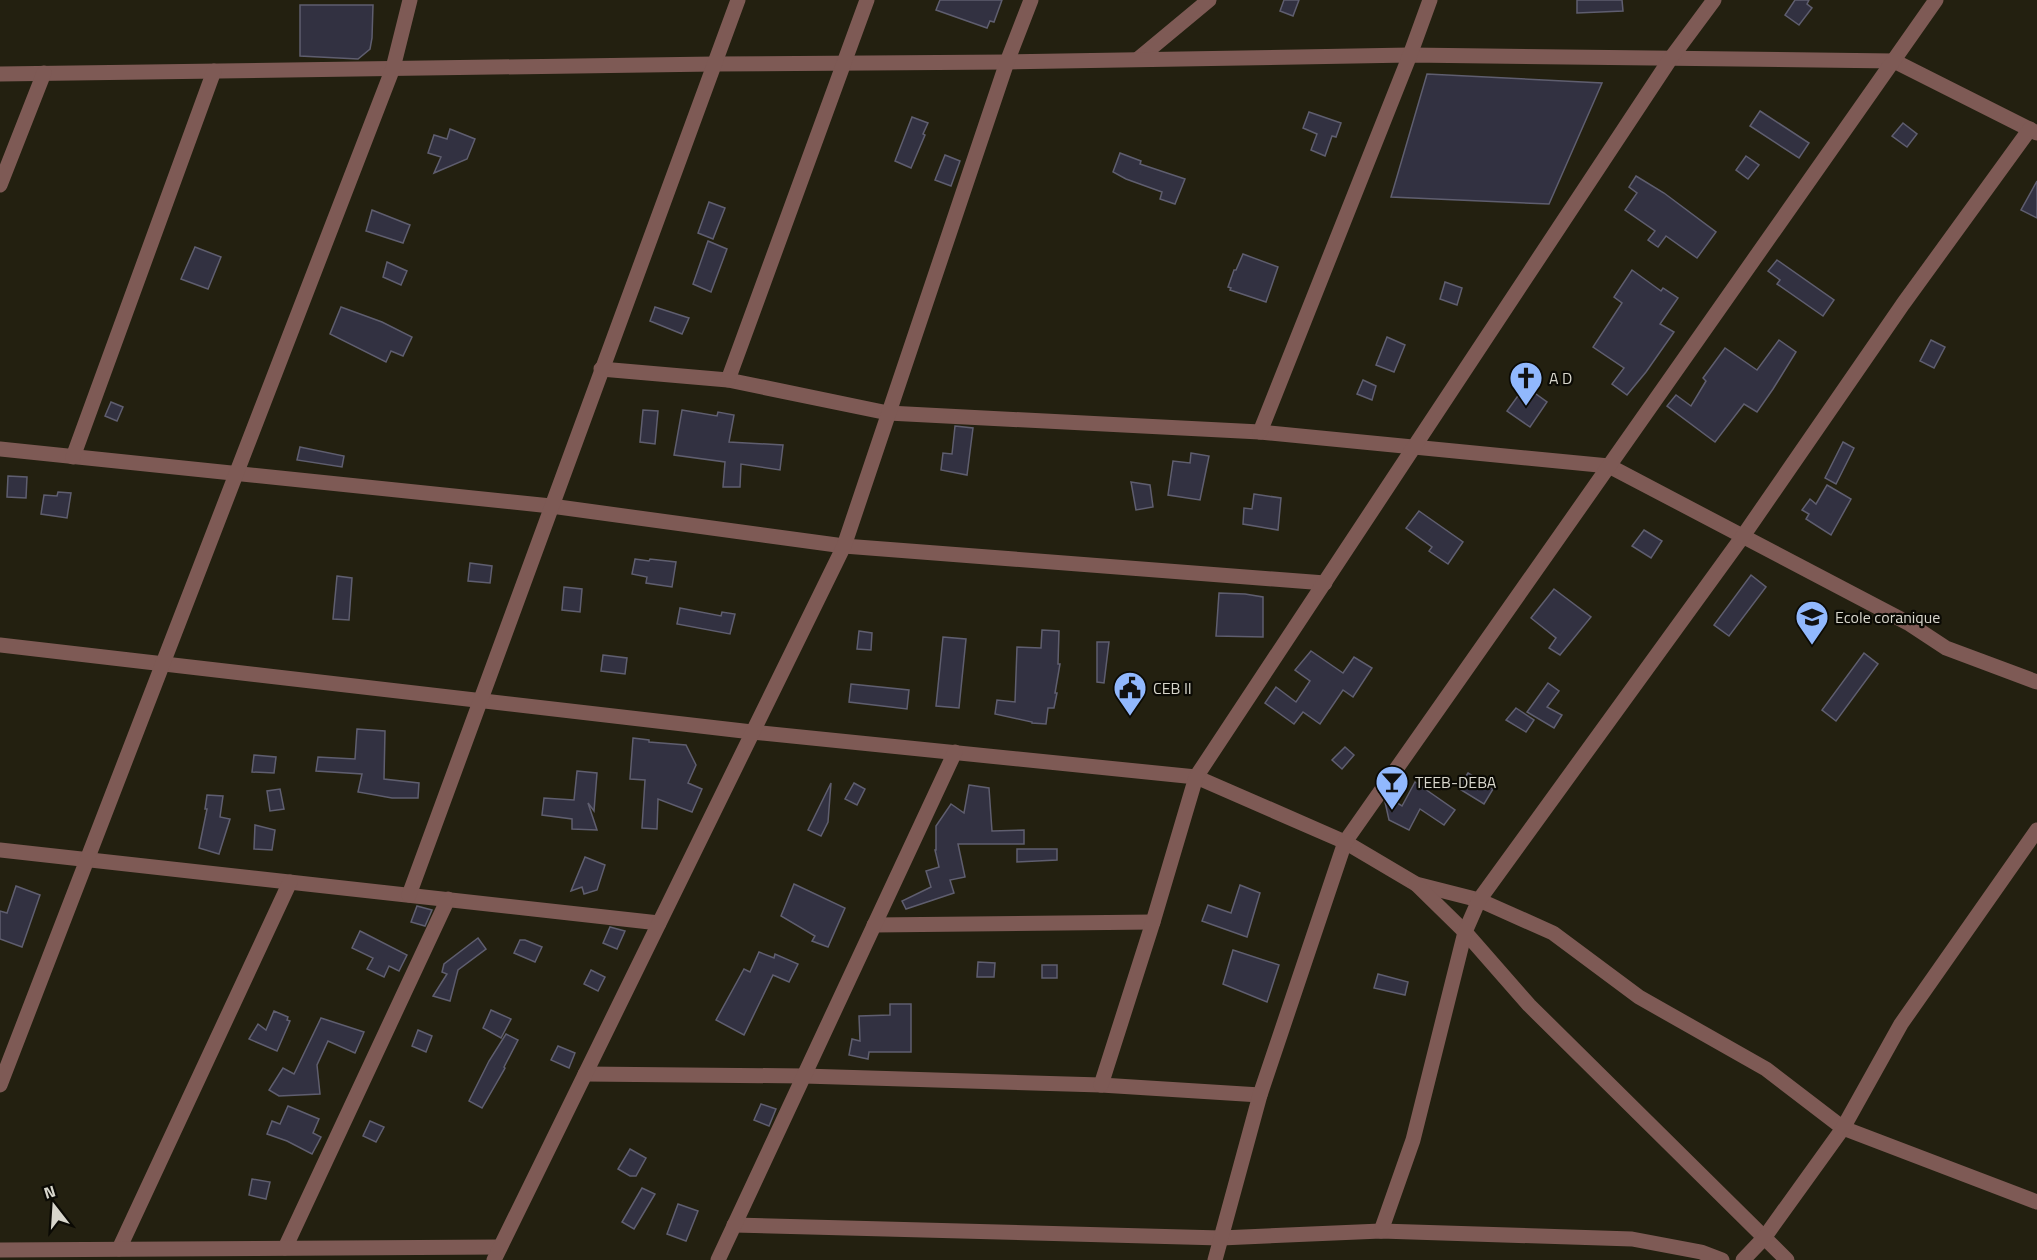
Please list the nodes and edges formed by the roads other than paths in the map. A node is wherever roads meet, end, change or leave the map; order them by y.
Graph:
1 (410, 0) edge
2 (738, 0) edge
3 (867, 0) edge
4 (1031, 0) edge
5 (1209, 0) edge
6 (1430, 0) edge
7 (1714, 0) edge
8 (1936, 0) edge
9 (1410, 55) junction
10 (1671, 58) junction
11 (1138, 59) junction
12 (1894, 61) junction
13 (1007, 62) junction
14 (844, 63) junction
15 (714, 64) junction
16 (393, 68) junction
17 (214, 70) junction
18 (44, 73) junction
19 (0, 74) edge
20 (2034, 131) edge
21 (0, 185) edge
22 (601, 369) junction
23 (728, 380) junction
24 (888, 413) junction
25 (1260, 432) junction
26 (1414, 448) junction
27 (0, 449) edge
28 (73, 457) junction
29 (1609, 466) junction
30 (236, 474) junction
31 (551, 506) junction
32 (1743, 536) junction
33 (844, 546) junction
34 (1325, 583) junction
35 (0, 645) edge
36 (162, 665) junction
37 (2037, 682) edge
38 (480, 702) junction
39 (752, 732) junction
40 (955, 752) junction
41 (1196, 777) junction
42 (2037, 830) edge
43 (1345, 842) junction
44 (0, 850) edge
45 (87, 860) junction
46 (290, 882) junction
47 (1416, 884) junction
48 (409, 895) junction
49 (448, 900) junction
50 (1479, 900) junction
51 (1153, 922) junction
52 (658, 923) junction
53 (874, 925) junction
54 (1465, 933) junction
55 (585, 1074) junction
56 (804, 1076) junction
57 (0, 1085) edge
58 (1101, 1085) junction
59 (1260, 1095) junction
60 (1843, 1128) junction
61 (2037, 1202) edge
62 (734, 1225) junction
63 (1381, 1231) junction
64 (1221, 1238) junction
65 (1764, 1238) junction
66 (285, 1248) junction
67 (119, 1249) junction
68 (0, 1250) edge
69 (497, 1253) edge
70 (718, 1260) edge
71 (1215, 1260) edge
72 (1722, 1260) edge
73 (1743, 1260) edge
74 (1786, 1260) edge

1 - 16 street
2 - 15 street
3 - 14 street
4 - 13 street
5 - 11 street
6 - 9 street
7 - 10 street
8 - 12 street
9 - 10 street
9 - 11 street
9 - 25 street
10 - 12 street
10 - 26 street
11 - 13 street
12 - 20 street
12 - 29 street
13 - 14 street
13 - 24 street
14 - 15 street
14 - 23 street
15 - 16 street
15 - 22 street
16 - 17 street
16 - 30 street
17 - 18 street
17 - 28 street
18 - 19 street
18 - 21 street
20 - 32 street
22 - 23 street
22 - 31 street
23 - 24 street
24 - 25 street
24 - 33 street
25 - 26 street
26 - 29 street
26 - 34 street
27 - 28 street
28 - 30 street
29 - 32 street
29 - 43 street
30 - 31 street
30 - 36 street
31 - 33 street
31 - 38 street
32 - 37 street
32 - 50 street
33 - 34 street
33 - 39 street
34 - 41 street
35 - 36 street
36 - 38 street
36 - 45 street
38 - 39 street
38 - 48 street
39 - 40 street
39 - 52 street
40 - 41 street
40 - 53 street
41 - 43 street
41 - 51 street
42 - 60 street
43 - 47 street
43 - 59 street
44 - 45 street
45 - 46 street
45 - 57 street
46 - 48 street
46 - 67 street
47 - 50 street
47 - 54 street
48 - 49 street
49 - 52 street
49 - 66 street
50 - 54 street
50 - 60 street
51 - 53 street
51 - 58 street
52 - 55 street
53 - 56 street
54 - 63 street
54 - 65 street
55 - 56 street
55 - 69 street
56 - 58 street
56 - 62 street
58 - 59 street
59 - 64 street
60 - 61 street
60 - 65 street
62 - 64 street
62 - 70 street
63 - 64 street
63 - 72 street
64 - 71 street
65 - 73 street
65 - 74 street
66 - 67 street
66 - 69 street
67 - 68 street

